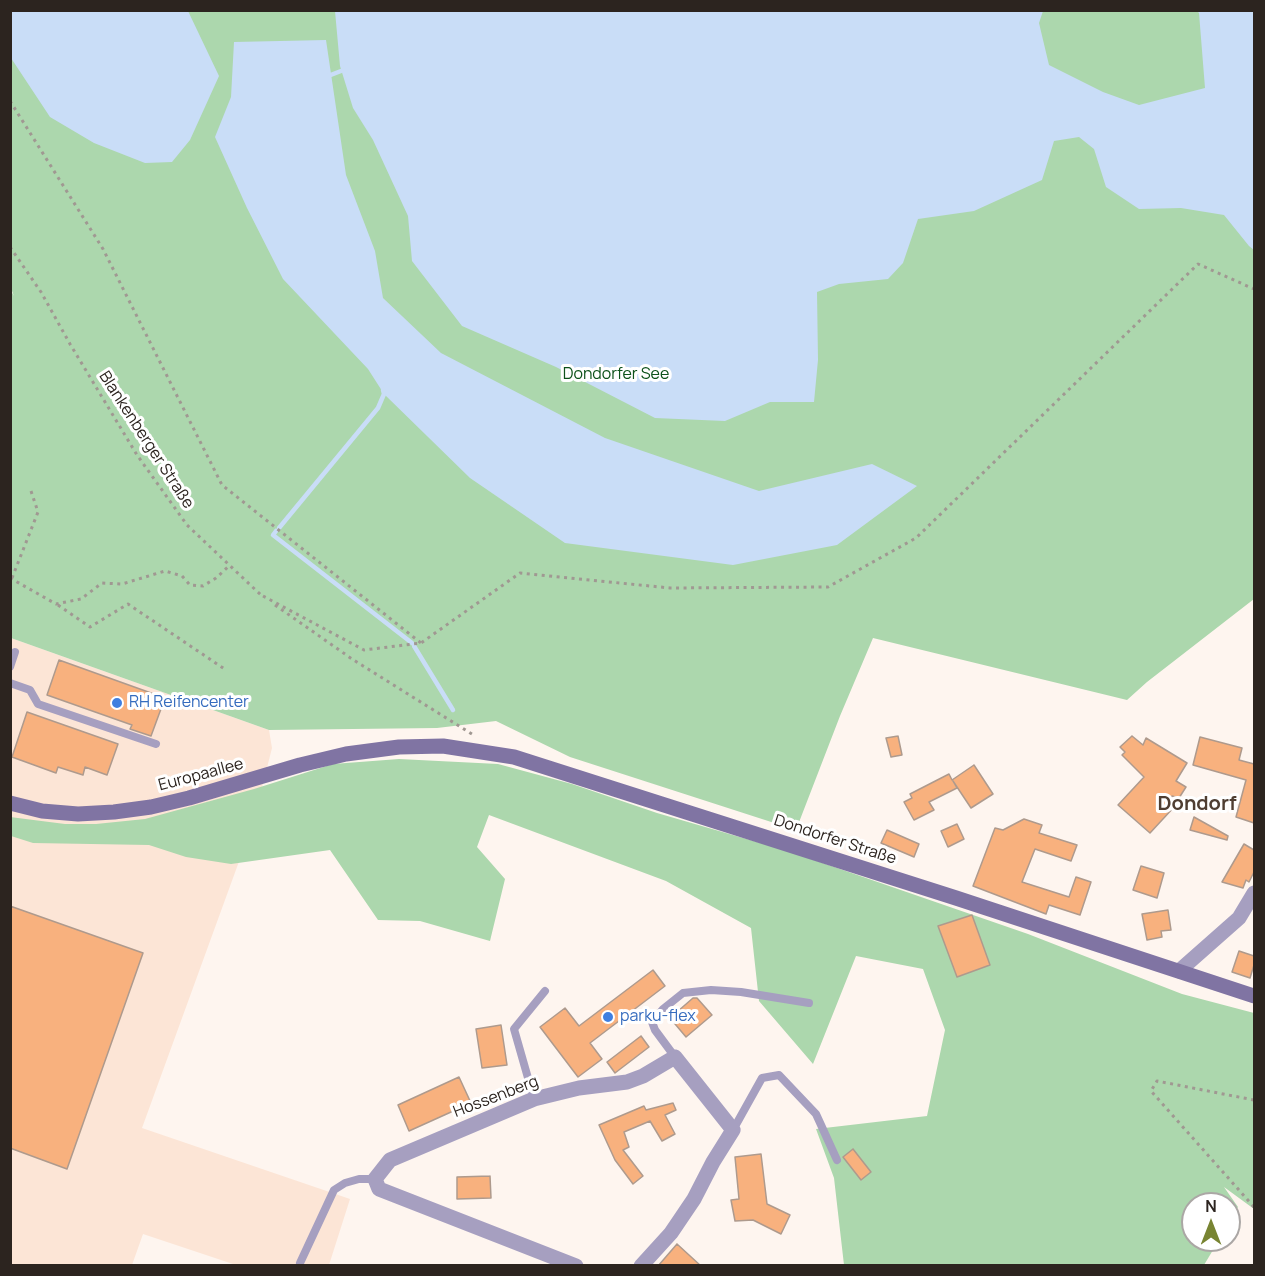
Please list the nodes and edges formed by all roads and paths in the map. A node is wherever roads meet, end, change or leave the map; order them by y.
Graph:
1 (10, 101) edge
2 (10, 246) edge
3 (1254, 290) edge
4 (30, 488) dead end
5 (229, 566) junction
6 (11, 578) edge
7 (262, 596) junction
8 (56, 604) junction
9 (421, 643) junction
10 (15, 652) dead end
11 (10, 667) edge
12 (226, 670) dead end
13 (10, 683) edge
14 (477, 736) dead end
15 (156, 744) dead end
16 (399, 747) joint
17 (10, 803) edge
18 (1254, 893) edge
19 (1179, 971) junction
20 (545, 991) dead end
21 (1254, 996) edge
22 (809, 1004) dead end
23 (675, 1057) junction
24 (534, 1099) junction
25 (1254, 1100) edge
26 (733, 1130) junction
27 (837, 1160) dead end
28 (375, 1179) junction
29 (1254, 1207) edge
30 (300, 1263) dead end
31 (576, 1266) edge
32 (641, 1266) edge

1 - 9 path
2 - 5 path, Blankenberger Straße
3 - 9 path
4 - 6 path
5 - 7 path, Blankenberger Straße
5 - 8 path
6 - 8 path
7 - 9 path
7 - 14 path, Blankenberger Straße
8 - 12 path
10 - 11 lane
13 - 15 lane
16 - 17 main road, Europaallee
16 - 19 main road, Dondorfer Straße
18 - 19 street
19 - 21 main road, Dondorfer Straße
20 - 24 lane
22 - 23 lane
23 - 24 street, Hossenberg
23 - 26 street
24 - 28 street, Hossenberg
25 - 29 path
26 - 27 lane
26 - 32 street
28 - 30 lane
28 - 31 street

